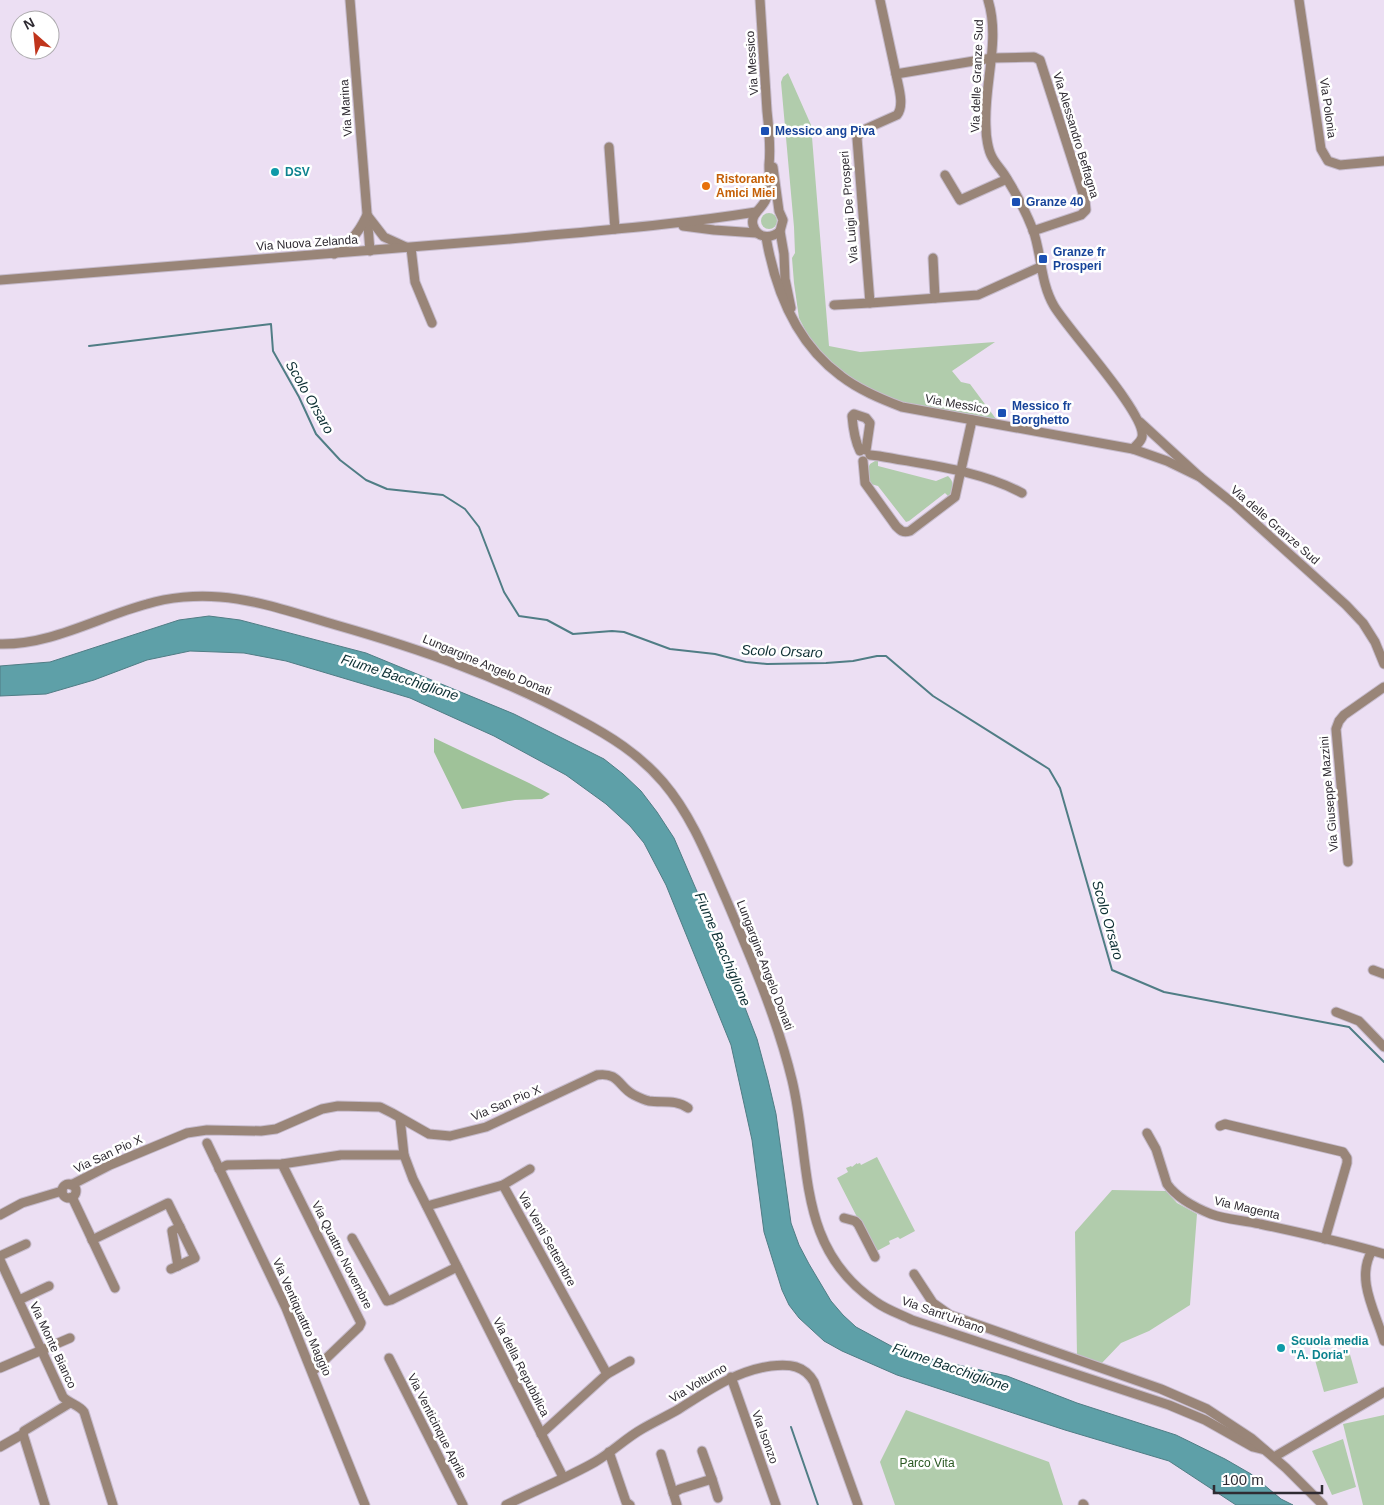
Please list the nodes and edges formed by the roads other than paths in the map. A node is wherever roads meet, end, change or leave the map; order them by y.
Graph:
1 (350, 0) edge
2 (760, 0) edge
3 (880, 0) edge
4 (988, 0) edge
5 (1299, 0) edge
6 (992, 58) junction
7 (896, 74) junction
8 (609, 147) dead end
9 (770, 154) junction
10 (1384, 161) edge
11 (945, 175) dead end
12 (1007, 179) junction
13 (759, 210) junction
14 (779, 211) junction
15 (367, 214) junction
16 (734, 216) junction
17 (671, 224) junction
18 (615, 229) junction
19 (780, 231) junction
20 (1033, 231) junction
21 (738, 232) junction
22 (761, 235) junction
23 (410, 248) junction
24 (370, 251) junction
25 (334, 254) junction
26 (933, 258) dead end
27 (1040, 267) junction
28 (0, 280) edge
29 (935, 298) junction
30 (870, 303) junction
31 (834, 305) dead end
32 (794, 322) junction
33 (432, 323) dead end
34 (1135, 416) junction
35 (972, 420) junction
36 (1133, 448) junction
37 (961, 472) junction
38 (1200, 477) junction
39 (1022, 493) dead end
40 (0, 644) edge
41 (1384, 664) edge
42 (1384, 687) edge
43 (1348, 862) dead end
44 (1374, 970) dead end
45 (1384, 974) edge
46 (1336, 1012) dead end
47 (782, 1046) joint
48 (1384, 1047) edge
49 (688, 1108) dead end
50 (400, 1118) junction
51 (1220, 1126) dead end
52 (1147, 1133) dead end
53 (207, 1143) dead end
54 (404, 1155) junction
55 (282, 1164) junction
56 (219, 1169) junction
57 (530, 1169) dead end
58 (71, 1185) junction
59 (503, 1185) junction
60 (62, 1191) junction
61 (72, 1198) junction
62 (427, 1206) junction
63 (0, 1215) edge
64 (844, 1218) dead end
65 (180, 1227) junction
66 (352, 1238) dead end
67 (1325, 1239) junction
68 (92, 1240) junction
69 (26, 1244) dead end
70 (1372, 1251) junction
71 (1384, 1254) edge
72 (0, 1256) edge
73 (876, 1257) dead end
74 (0, 1260) edge
75 (457, 1267) junction
76 (914, 1274) dead end
77 (49, 1286) dead end
78 (115, 1288) dead end
79 (18, 1300) junction
80 (70, 1338) dead end
81 (1384, 1341) edge
82 (42, 1350) junction
83 (389, 1358) dead end
84 (630, 1361) dead end
85 (0, 1368) edge
86 (313, 1371) junction
87 (607, 1374) junction
88 (731, 1377) junction
89 (1384, 1392) edge
90 (70, 1403) junction
91 (23, 1434) junction
92 (541, 1434) junction
93 (0, 1446) edge
94 (1265, 1450) junction
95 (702, 1451) dead end
96 (609, 1452) junction
97 (661, 1454) dead end
98 (1278, 1460) junction
99 (564, 1477) junction
100 (712, 1480) junction
101 (673, 1493) junction
102 (718, 1498) dead end
103 (45, 1505) edge
104 (113, 1505) edge
105 (365, 1505) edge
106 (463, 1505) edge
107 (506, 1505) edge
108 (630, 1505) edge
109 (677, 1505) edge
110 (776, 1505) edge
111 (858, 1505) edge
112 (1323, 1505) edge

1 - 15 street, Via Marina
2 - 9 street, Via Messico
3 - 7 street
4 - 6 street, Via delle Granze Sud
5 - 10 street, Via Polonia
6 - 7 street
6 - 12 street, Via delle Granze Sud
6 - 20 street, Via Alessandro Beffagna
7 - 30 street, Via Luigi De Prosperi
8 - 18 street
9 - 13 street, Via Messico
9 - 14 street, Via Messico
11 - 12 street
12 - 20 street, Via delle Granze Sud
13 - 14 street
13 - 16 street, Via Nuova Zelanda
13 - 22 street, Via Messico
14 - 19 street, Via Messico
15 - 23 street
15 - 24 street, Via Marina
15 - 25 street
16 - 17 street, Via Nuova Zelanda
16 - 21 street
17 - 18 street, Via Nuova Zelanda
17 - 21 street, Via Nuova Zelanda
18 - 23 street, Via Nuova Zelanda
19 - 22 street
19 - 32 street, Via Messico
20 - 27 street, Via delle Granze Sud
21 - 22 street, Via Nuova Zelanda
22 - 32 street, Via Messico
23 - 24 street, Via Nuova Zelanda
23 - 33 street
24 - 25 street, Via Nuova Zelanda
25 - 28 street, Via Nuova Zelanda
26 - 29 street
27 - 29 street
27 - 34 street, Via delle Granze Sud
29 - 30 street
30 - 31 street
32 - 35 street, Via Messico
34 - 36 street, Via delle Granze Sud
34 - 38 street, Via delle Granze Sud
35 - 36 street, Via Messico
35 - 37 street
36 - 38 street, Via Messico
37 - 37 street
37 - 39 street
38 - 41 street, Via delle Granze Sud
40 - 47 street, Lungargine Angelo Donati
42 - 43 street, Via Giuseppe Mazzini
44 - 45 street
46 - 48 street
47 - 94 street, Via Sant'Urbano
49 - 50 street, Via San Pio X
50 - 54 street, Via della Repubblica
50 - 58 street, Via San Pio X
51 - 67 street
52 - 67 street, Via Magenta
53 - 56 street, Via Ventiquattro Maggio
54 - 55 street
54 - 62 street, Via della Repubblica
55 - 56 street
55 - 86 street, Via Quattro Novembre
56 - 86 street, Via Ventiquattro Maggio
57 - 59 street
58 - 60 street, Via San Pio X
58 - 61 street, Via San Pio X
59 - 62 street, Via Venti Settembre
59 - 87 street, Via Venti Settembre
60 - 61 street, Via San Pio X
60 - 63 street, Via San Pio X
61 - 68 street, Via San Pio X
62 - 75 street, Via della Repubblica
64 - 73 street
65 - 65 street
65 - 68 street
66 - 75 street
67 - 70 street, Via Magenta
68 - 78 street, Via San Pio X
69 - 72 street
70 - 71 street, Via Magenta
70 - 81 street
74 - 79 street, Via Monte Bianco
75 - 92 street, Via della Repubblica
76 - 94 street, Via Sant'Urbano
77 - 79 street, Via Monte Bianco
79 - 82 street, Via Monte Bianco
80 - 82 street
82 - 85 street
82 - 90 street, Via Monte Bianco
83 - 106 street, Via Venticinque Aprile
84 - 87 street
86 - 105 street, Via Ventiquattro Maggio
87 - 92 street
88 - 96 street, Via Volturno
88 - 110 street, Via Isonzo
88 - 111 street, Via Volturno
89 - 98 street
90 - 91 street
90 - 104 street, Via Monte Bianco
91 - 93 street
91 - 103 street
92 - 99 street, Via della Repubblica
94 - 98 street, Via Sant'Urbano
95 - 100 street
96 - 99 street, Via Volturno
96 - 108 street
97 - 101 street
98 - 112 street, Via Sant'Urbano
99 - 107 street, Via Volturno
100 - 101 street
100 - 102 street
101 - 109 street

